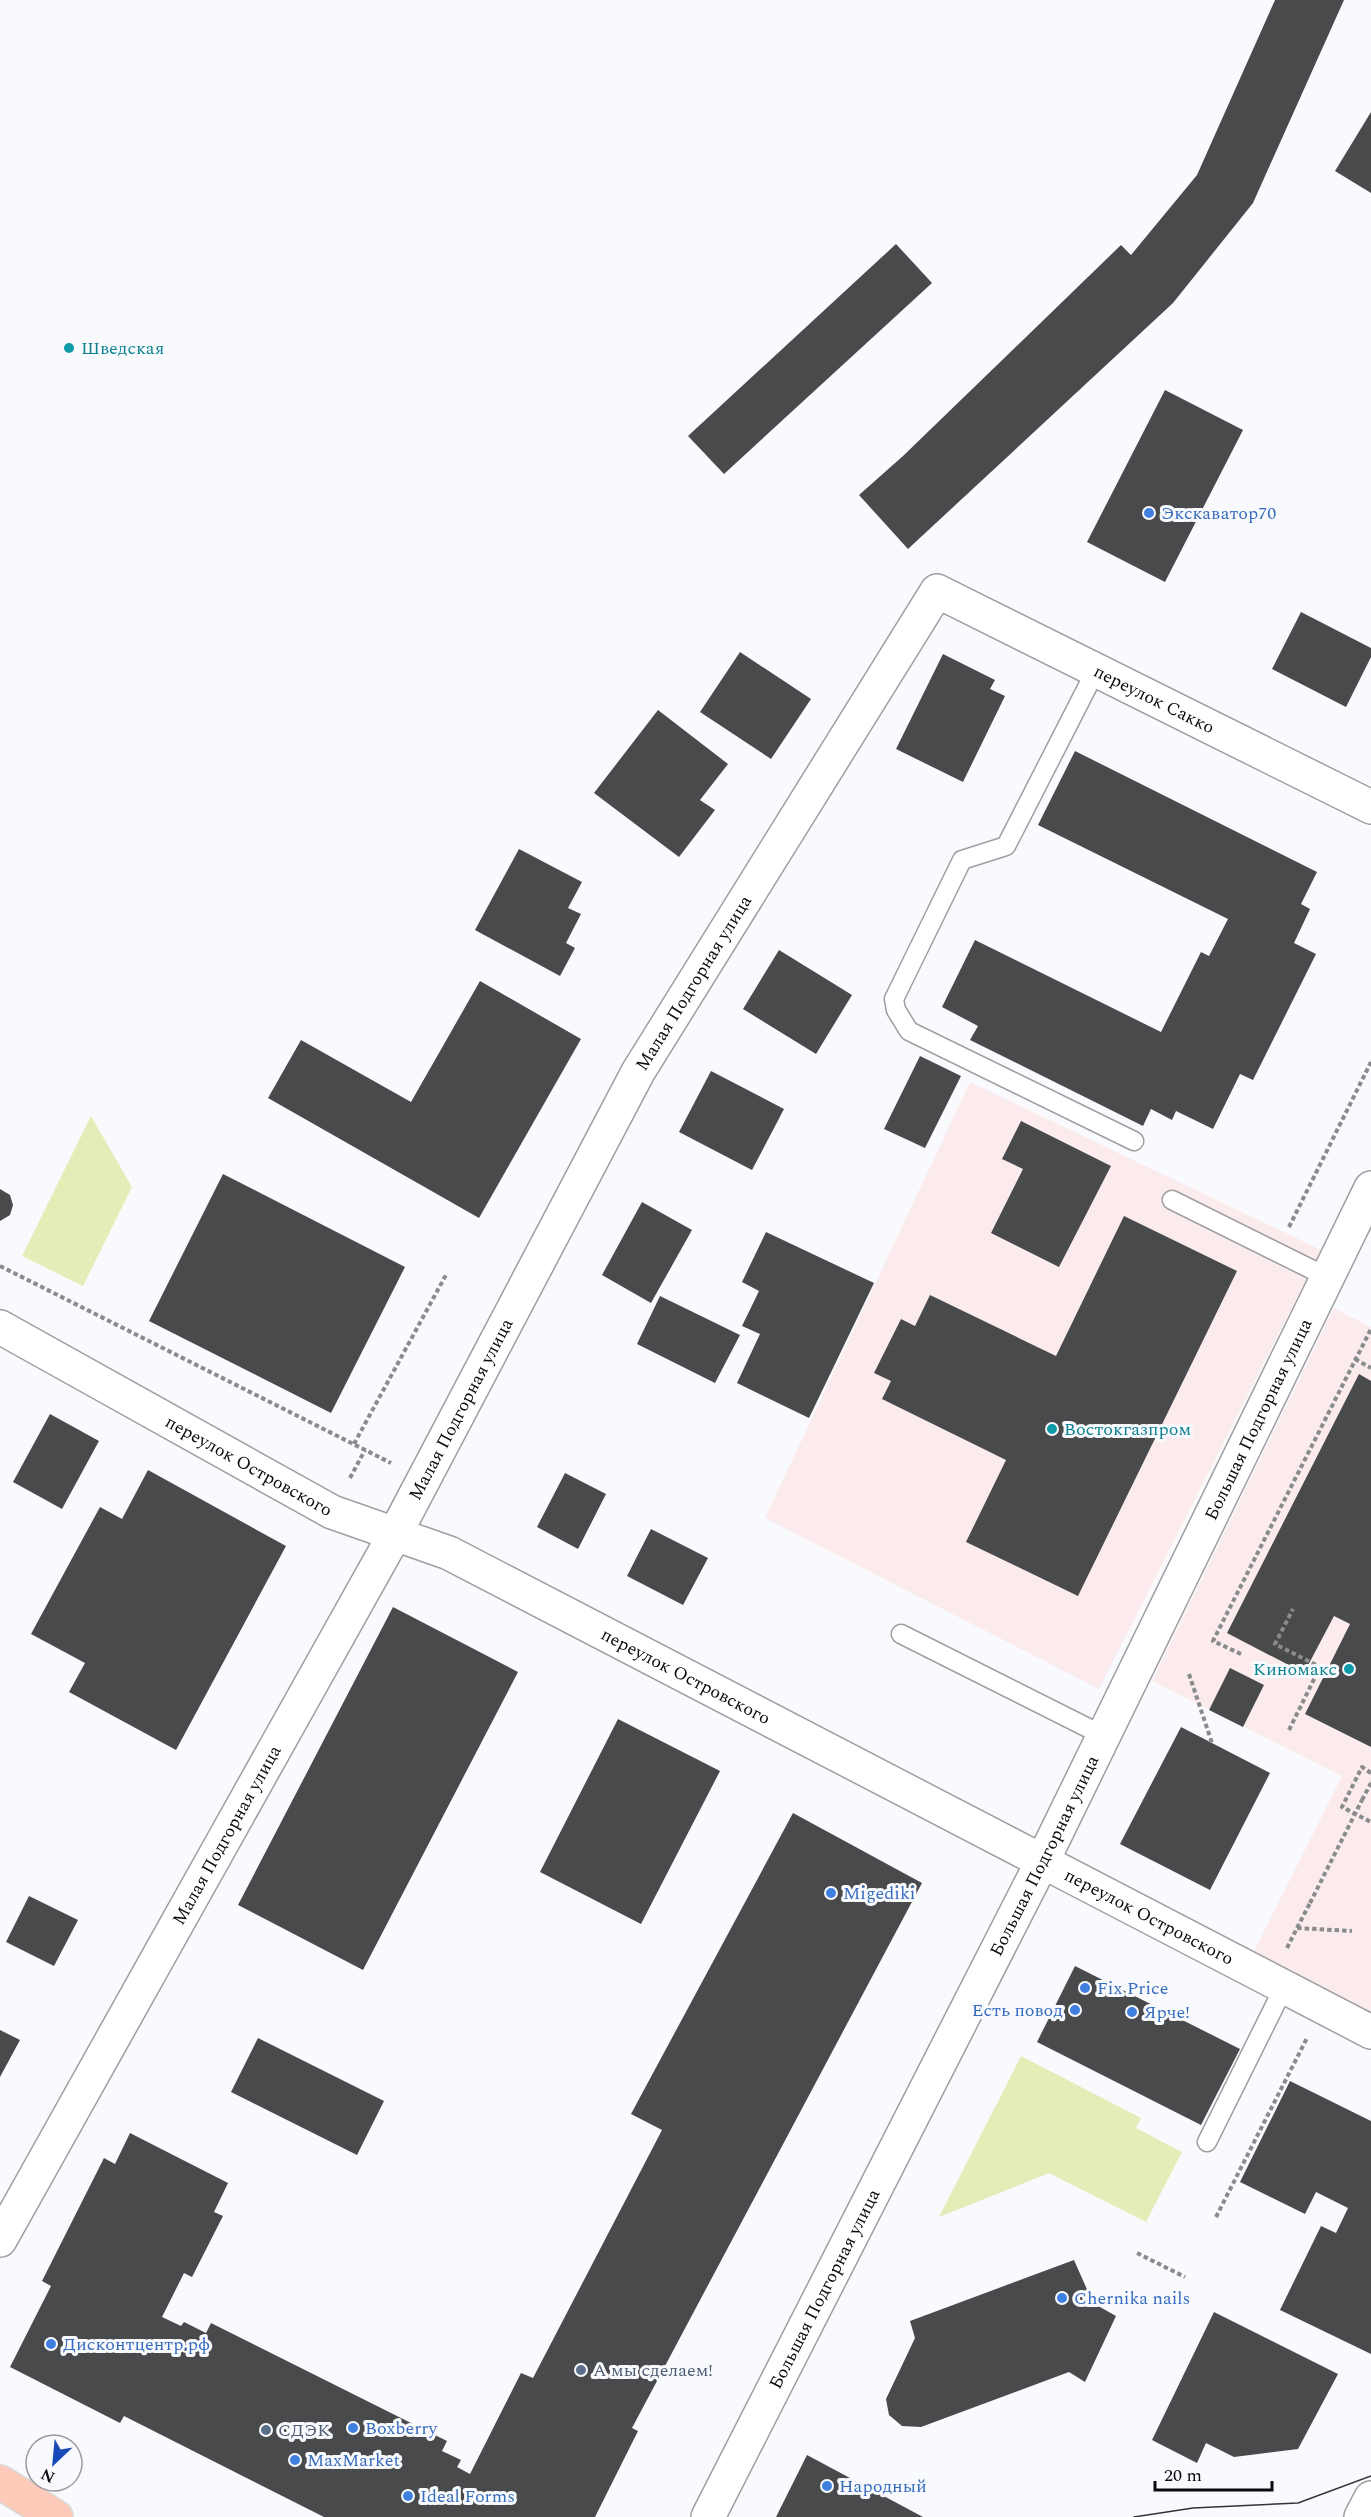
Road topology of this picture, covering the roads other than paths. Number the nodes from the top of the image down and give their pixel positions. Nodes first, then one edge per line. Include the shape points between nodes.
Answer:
1 (938, 591) joint
2 (1096, 670) junction
3 (1371, 807) edge
4 (1134, 1141) dead end
5 (1371, 1188) edge
6 (1172, 1200) dead end
7 (1327, 1277) junction
8 (0, 1327) edge
9 (395, 1534) junction
10 (902, 1634) dead end
11 (1104, 1736) junction
12 (1043, 1860) junction
13 (1278, 1983) junction
14 (1371, 2032) edge
15 (1207, 2142) dead end
16 (0, 2240) edge
17 (0, 2482) edge
18 (1371, 2498) edge
19 (56, 2517) edge
20 (708, 2517) edge
21 (1362, 2517) edge

1 - 2 street, переулок Сакко
1 - 9 street, Малая Подгорная улица via 638,1072
2 - 3 street, переулок Сакко
2 - 4 lane via 1006,846 962,860 894,999 909,1031
5 - 7 street, Большая Подгорная улица
6 - 7 lane
7 - 11 street, Большая Подгорная улица
8 - 9 street, переулок Островского via 332,1512
9 - 12 street, переулок Островского via 449,1552
9 - 16 street, Малая Подгорная улица
10 - 11 lane
11 - 12 street, Большая Подгорная улица
12 - 13 street, переулок Островского
12 - 20 street, Большая Подгорная улица
13 - 14 street, переулок Островского
13 - 15 lane
17 - 19 main road
18 - 21 street

